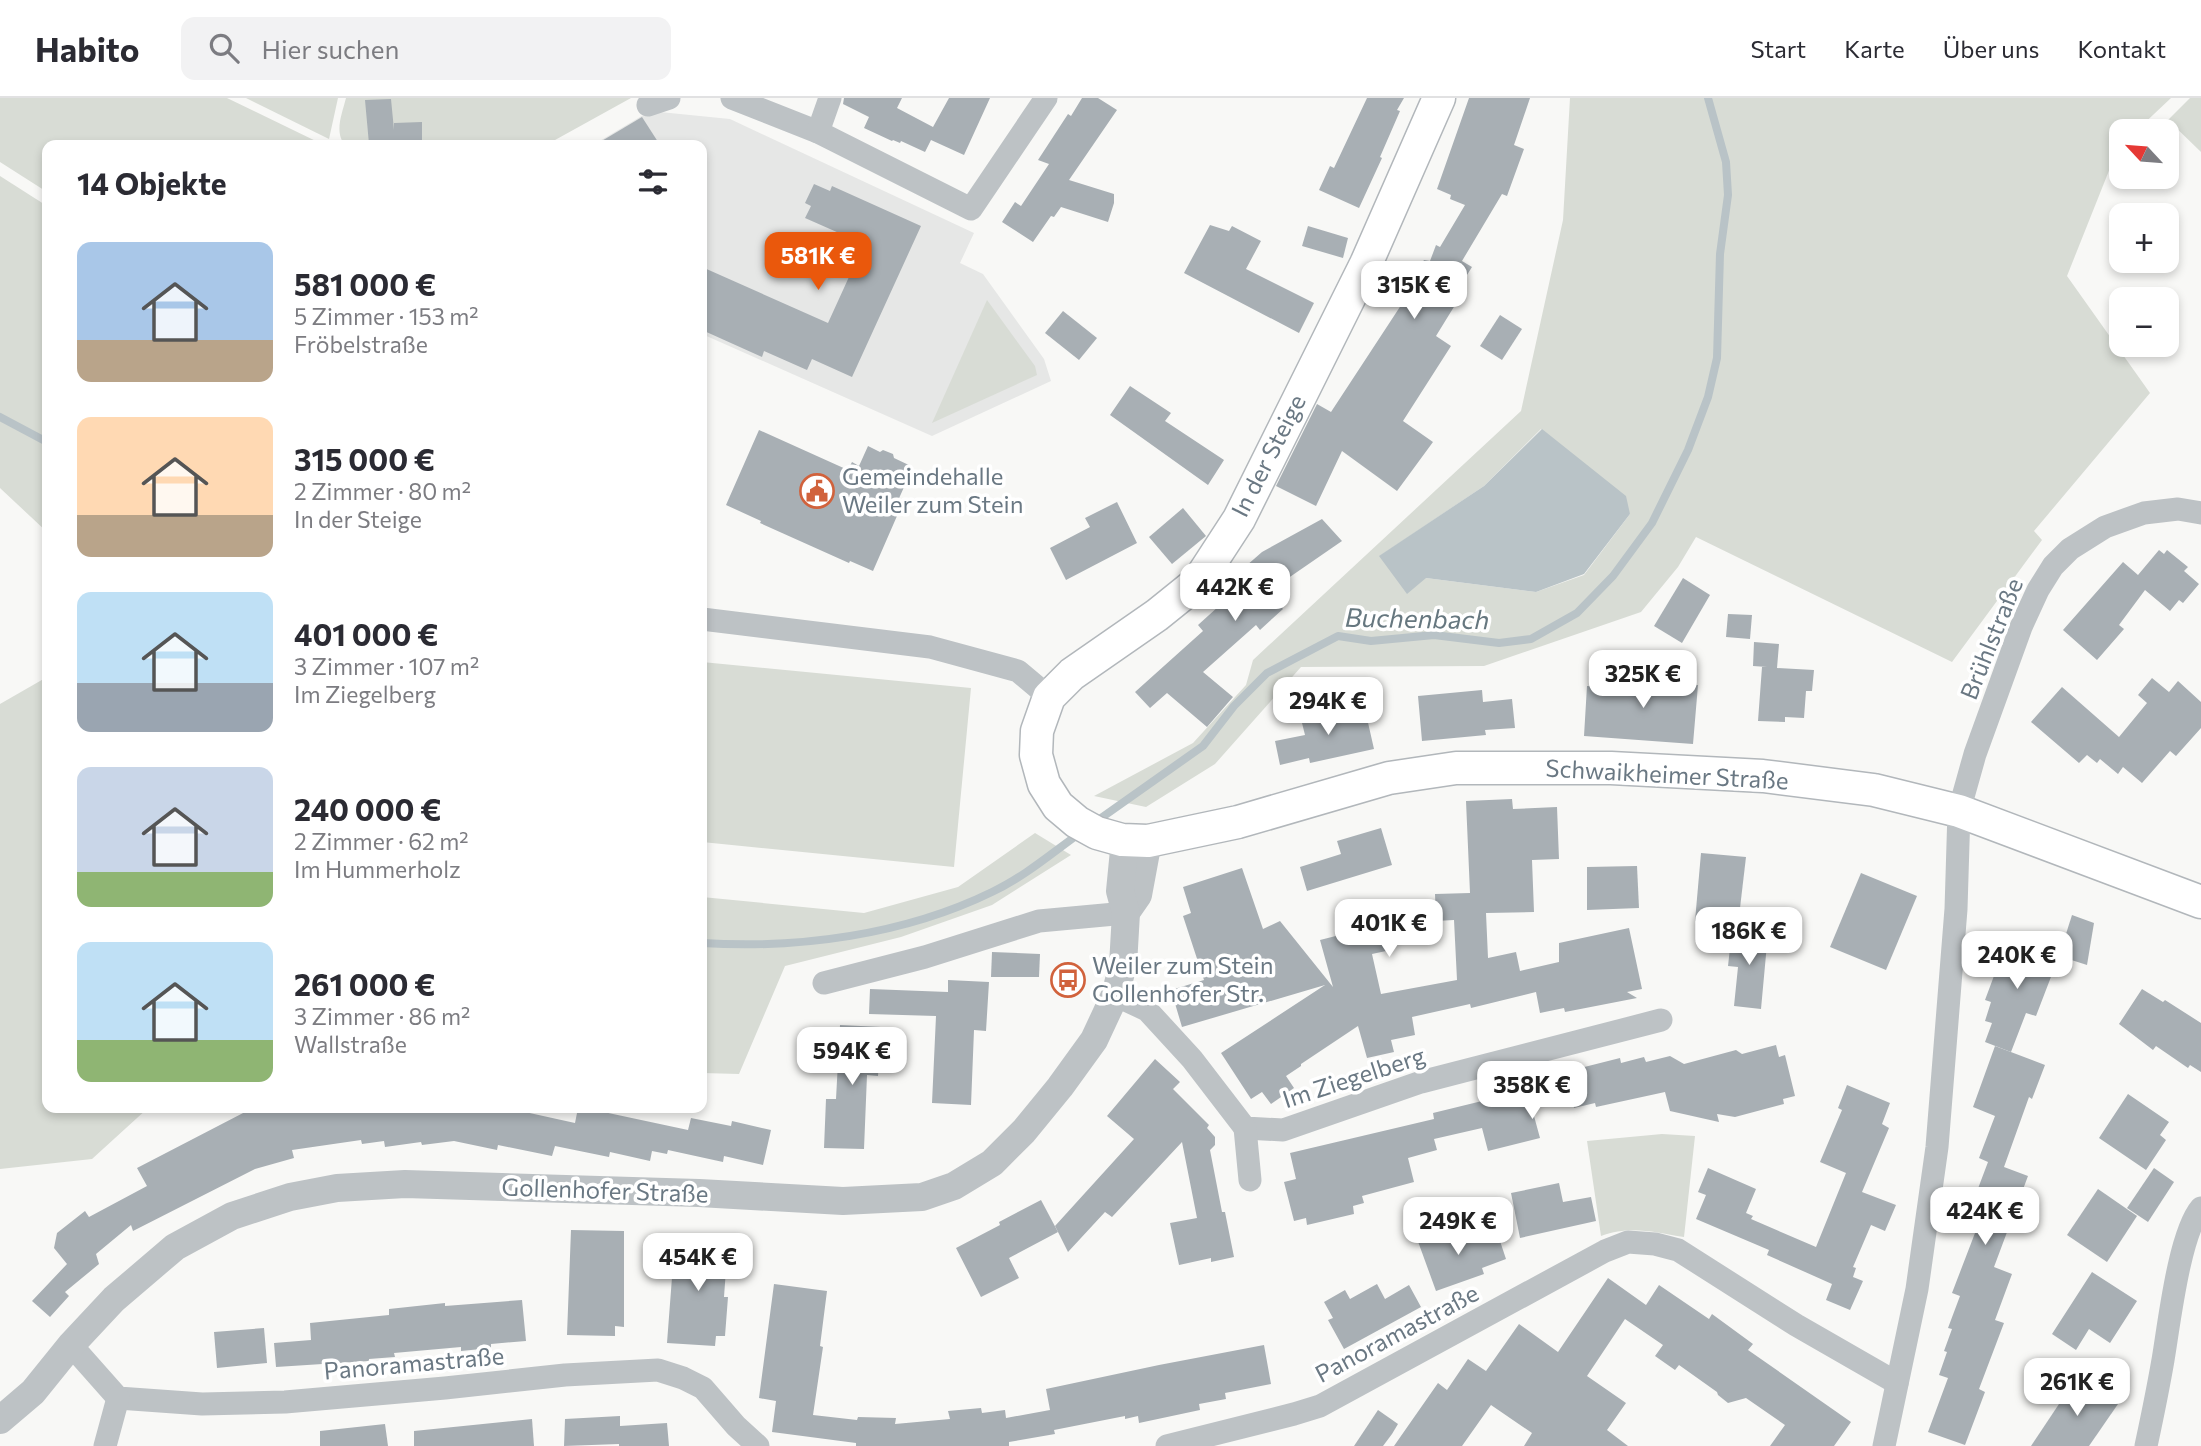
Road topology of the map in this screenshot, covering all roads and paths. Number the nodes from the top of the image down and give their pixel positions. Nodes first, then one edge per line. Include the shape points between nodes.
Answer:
1 (732, 98) edge
2 (830, 98) edge
3 (1046, 98) edge
4 (1439, 98) edge
5 (818, 132) junction
6 (2201, 513) edge
7 (707, 620) edge
8 (1049, 697) junction
9 (1959, 811) junction
10 (1132, 840) junction
11 (2201, 902) edge
12 (1126, 913) junction
13 (824, 983) dead end
14 (1115, 995) junction
15 (1661, 1020) dead end
16 (1245, 1128) junction
17 (1250, 1180) dead end
18 (2201, 1208) edge
19 (71, 1345) junction
20 (1897, 1383) junction
21 (118, 1398) junction
22 (0, 1420) edge
23 (105, 1446) edge
24 (758, 1446) edge
25 (1167, 1446) edge
26 (1884, 1446) edge
27 (2146, 1446) edge

1 - 5 street
2 - 5 street
3 - 5 street via 971,209
4 - 8 main road, In der Steige via 1366,264 1239,519 1198,582 1072,674
6 - 9 street, Brühlstraße via 2178,509 2144,513 2105,527 2053,566 2038,590 2001,680
7 - 8 street via 930,648 1018,671
8 - 10 main road, In der Steige via 1037,731 1035,755 1044,784 1058,806 1077,822 1097,833
9 - 10 main road, Schwaikheimer Straße via 1874,790 1763,776 1611,768 1456,768 1389,778 1238,822
9 - 11 main road, Schwaikheimer Straße
9 - 20 street, Brühlstraße via 1937,1147 1917,1289
10 - 12 street, Gollenhofer Straße via 1120,891
12 - 13 street via 1039,920
12 - 14 street, Gollenhofer Straße via 1123,965
14 - 16 street via 1147,1010
14 - 19 street, Gollenhofer Straße via 1094,1040 1024,1131 992,1163 954,1186 922,1197 844,1201 405,1184 337,1188 232,1216 175,1247 114,1299
15 - 16 street, Im Ziegelberg via 1421,1082 1283,1130
16 - 17 street
18 - 27 street via 2185,1245
19 - 21 street
19 - 22 street, Gollenhofer Straße via 33,1392
20 - 25 street, Panoramastraße via 1678,1250 1628,1242 1320,1406
20 - 26 street, Brühlstraße
21 - 23 street
21 - 24 street, Panoramastraße via 202,1404 285,1402 658,1370 703,1388

